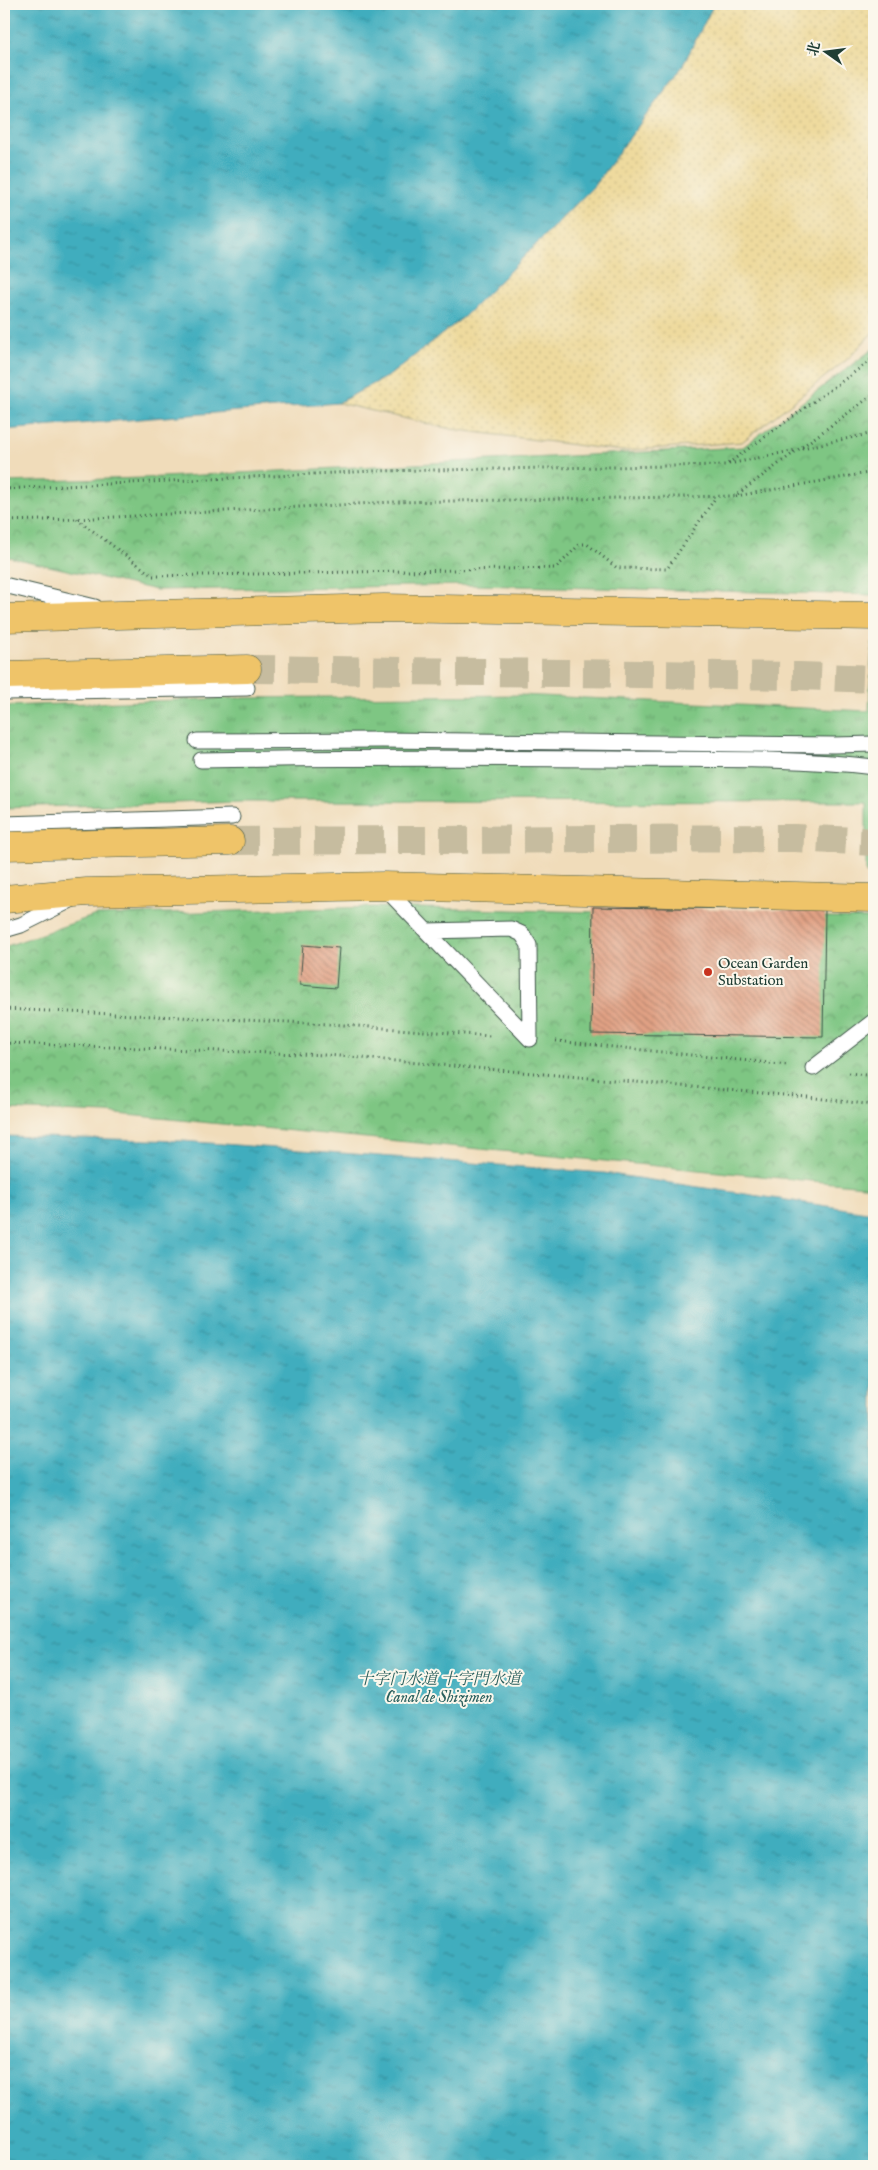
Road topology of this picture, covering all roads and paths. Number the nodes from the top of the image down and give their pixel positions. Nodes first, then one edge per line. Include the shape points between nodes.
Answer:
1 (874, 358) edge
2 (874, 394) edge
3 (874, 432) edge
4 (799, 449) junction
5 (726, 465) junction
6 (874, 472) edge
7 (4, 489) edge
8 (735, 496) junction
9 (716, 497) junction
10 (77, 519) junction
11 (4, 521) edge
12 (4, 585) edge
13 (123, 614) junction
14 (874, 616) edge
15 (4, 618) edge
16 (4, 675) edge
17 (247, 678) joint
18 (4, 692) edge
19 (197, 742) dead end
20 (874, 744) edge
21 (201, 760) dead end
22 (874, 767) edge
23 (4, 824) edge
24 (231, 829) joint
25 (4, 846) edge
26 (383, 886) junction
27 (87, 892) junction
28 (874, 898) edge
29 (4, 899) edge
30 (4, 930) edge
31 (427, 932) junction
32 (4, 1009) edge
33 (874, 1021) edge
34 (530, 1039) junction
35 (4, 1043) edge
36 (813, 1068) junction
37 (874, 1076) edge
38 (874, 1105) edge

1 - 5 path
2 - 4 path
3 - 4 path
4 - 5 path
4 - 8 path
5 - 7 path via 375,472
6 - 8 path
8 - 9 path
9 - 10 path via 394,502
9 - 10 path via 667,569 617,568 587,544 580,544 556,568 152,576
10 - 11 path
12 - 13 lane
13 - 14 main road via 384,608
13 - 15 main road
16 - 17 main road
17 - 18 lane
19 - 20 lane via 392,740
21 - 22 lane via 715,760
23 - 24 lane
24 - 25 main road
26 - 27 main road
26 - 28 main road
26 - 31 lane
27 - 29 main road
27 - 30 lane via 21,925
31 - 34 lane
31 - 34 lane via 511,929 522,934 529,945
32 - 34 path via 331,1024
33 - 36 lane
34 - 36 path
35 - 38 path via 327,1055
36 - 37 path

